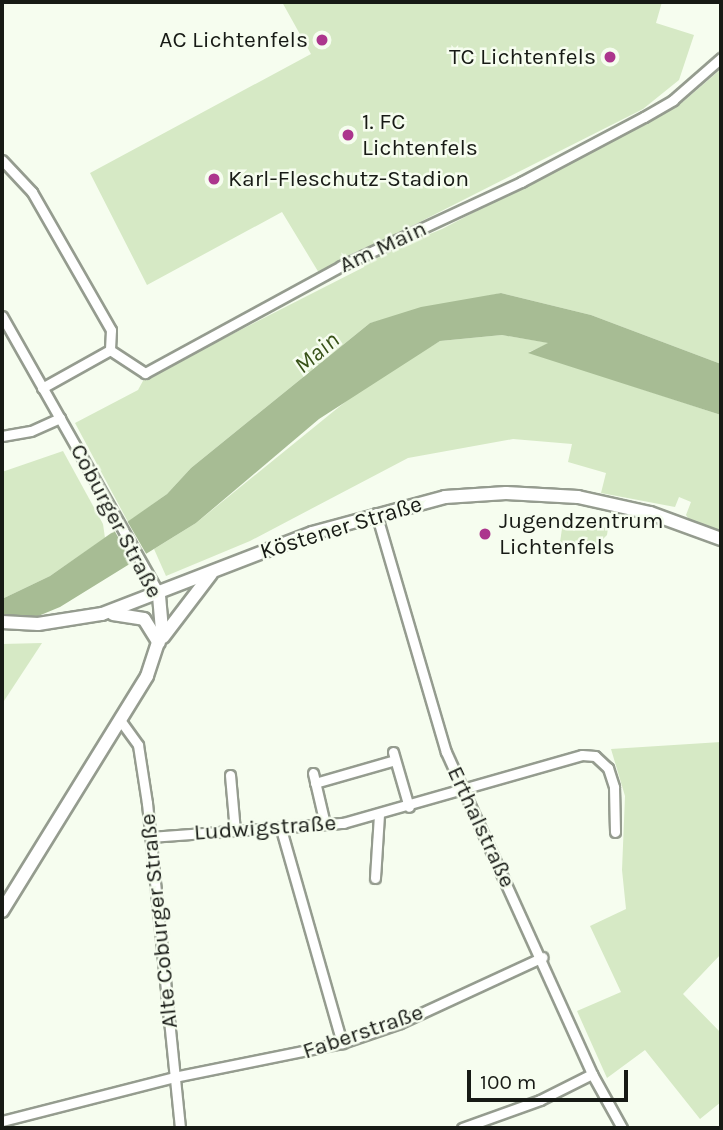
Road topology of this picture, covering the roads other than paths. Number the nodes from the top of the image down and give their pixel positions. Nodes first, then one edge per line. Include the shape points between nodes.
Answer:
1 (721, 58) edge
2 (2, 160) edge
3 (2, 316) edge
4 (110, 350) junction
5 (42, 388) junction
6 (60, 418) junction
7 (2, 436) edge
8 (376, 513) junction
9 (721, 539) edge
10 (213, 572) junction
11 (159, 593) junction
12 (102, 614) junction
13 (2, 622) edge
14 (159, 643) junction
15 (120, 720) junction
16 (313, 773) dead end
17 (230, 775) dead end
18 (315, 783) junction
19 (464, 791) junction
20 (409, 807) junction
21 (379, 816) junction
22 (326, 824) junction
23 (281, 828) junction
24 (234, 831) junction
25 (615, 832) dead end
26 (151, 837) junction
27 (375, 878) dead end
28 (2, 911) edge
29 (543, 957) junction
30 (342, 1043) junction
31 (592, 1074) junction
32 (174, 1077) junction
33 (2, 1121) edge
34 (180, 1128) edge
35 (462, 1128) edge
36 (622, 1128) edge

1 - 4 street, Am Main via 673,100 624,128 341,266 145,373
2 - 4 street via 32,192 111,330
3 - 5 street, Coburger Straße
4 - 5 street
5 - 6 street, Coburger Straße
6 - 7 street via 31,431
6 - 11 street, Coburger Straße
8 - 9 street, Köstener Straße via 472,494 549,495 614,503
8 - 10 street, Köstener Straße
8 - 19 street, Erthalstraße via 416,660
10 - 11 street, Köstener Straße
10 - 14 street
11 - 12 street, Köstener Straße
11 - 14 street, Coburger Straße via 163,619
12 - 13 street via 38,624
12 - 14 street via 144,619
14 - 15 street, Coburger Straße
15 - 26 street, Alte Coburger Straße via 138,745
15 - 28 street, Coburger Straße
16 - 18 street
17 - 24 street
18 - 20 street via 394,756
18 - 22 street
19 - 20 street, Ludwigstraße
19 - 25 street, Ludwigstraße via 582,755 595,756 608,768 614,787
19 - 29 street, Erthalstraße
20 - 21 street, Ludwigstraße
21 - 22 street, Ludwigstraße
21 - 27 street
22 - 23 street, Ludwigstraße
23 - 24 street, Ludwigstraße
23 - 30 street
24 - 26 street, Ludwigstraße
26 - 32 street, Alte Coburger Straße
29 - 30 street, Faberstraße via 400,1023
29 - 31 street, Erthalstraße
30 - 32 street, Faberstraße
31 - 35 street via 540,1100
31 - 36 street, Erthalstraße
32 - 33 street, Faberstraße
32 - 34 street, Alte Coburger Straße

